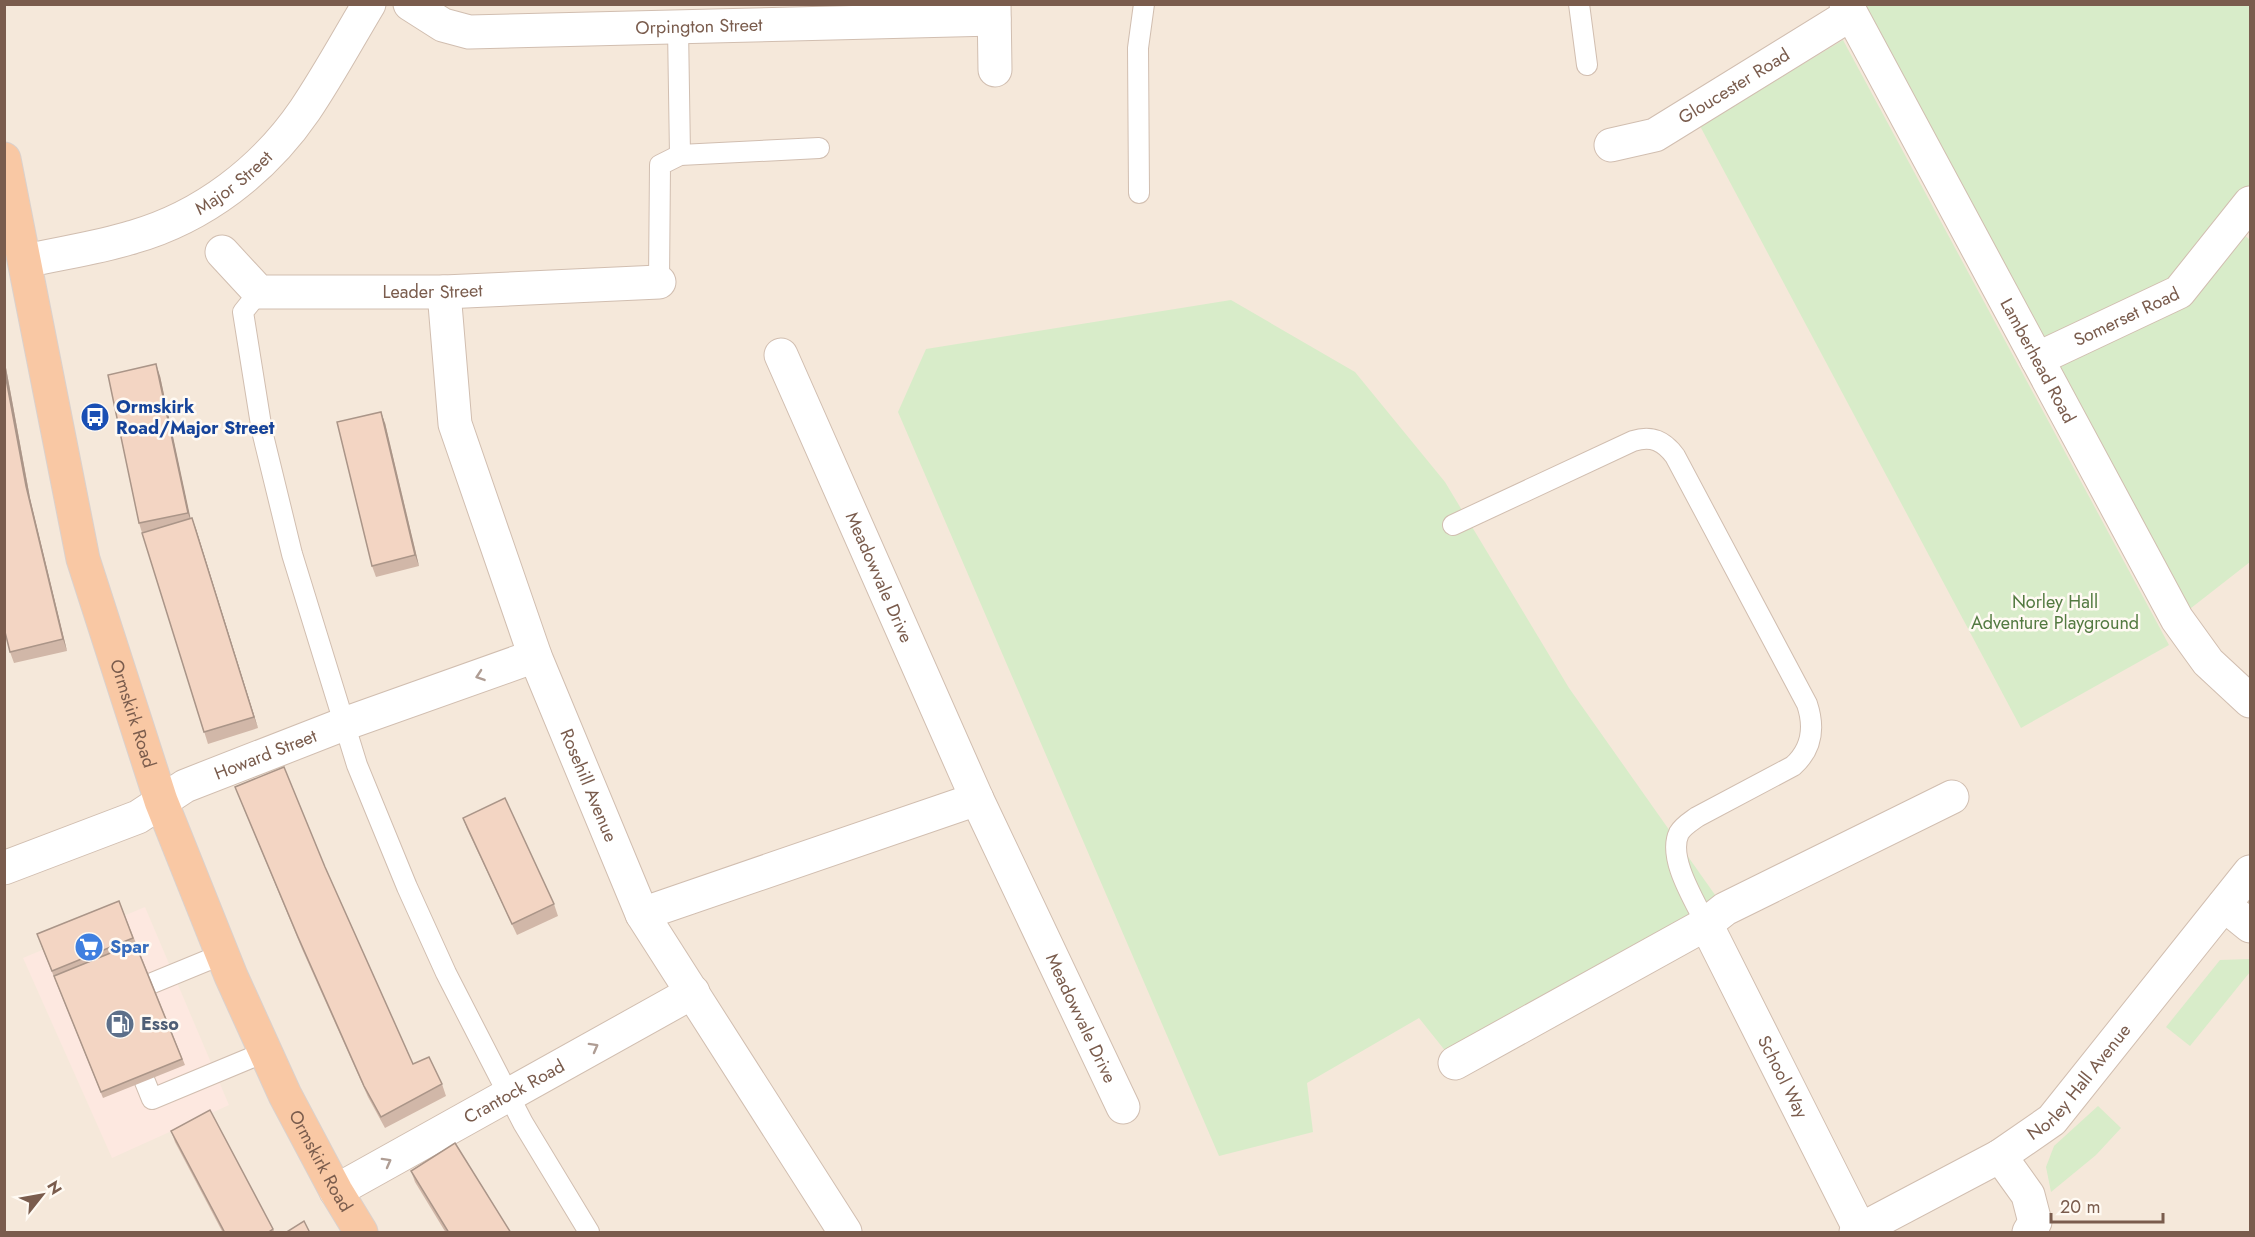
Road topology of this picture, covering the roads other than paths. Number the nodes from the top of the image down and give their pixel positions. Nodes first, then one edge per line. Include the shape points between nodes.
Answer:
1 (369, 4) edge
2 (410, 4) edge
3 (1144, 4) edge
4 (1579, 4) edge
5 (1849, 9) edge
6 (994, 12) edge
7 (678, 28) junction
8 (1587, 64) dead end
9 (995, 70) dead end
10 (1611, 145) dead end
11 (819, 148) dead end
12 (680, 155) junction
13 (4, 159) edge
14 (1139, 193) dead end
15 (2250, 203) edge
16 (222, 252) dead end
17 (26, 261) junction
18 (659, 282) joint
19 (259, 292) junction
20 (444, 292) junction
21 (781, 355) dead end
22 (2037, 359) junction
23 (1453, 525) dead end
24 (535, 656) junction
25 (2250, 701) edge
26 (344, 724) junction
27 (1952, 797) dead end
28 (977, 799) junction
29 (161, 801) junction
30 (4, 868) edge
31 (2250, 872) edge
32 (2224, 905) junction
33 (642, 914) junction
34 (1706, 924) junction
35 (2250, 926) edge
36 (223, 954) junction
37 (693, 992) junction
38 (111, 1000) edge
39 (129, 1044) edge
40 (266, 1052) junction
41 (1455, 1062) dead end
42 (509, 1094) junction
43 (1123, 1107) dead end
44 (2000, 1156) junction
45 (336, 1191) junction
46 (1858, 1231) edge
47 (361, 1233) edge
48 (589, 1233) edge
49 (844, 1233) edge
50 (2029, 1233) edge

1 - 17 street, Major Street via 306,110 255,168 223,194 190,214 133,237
2 - 7 street, Orpington Street via 444,25 469,32
3 - 14 lane via 1138,48
4 - 8 lane
5 - 10 street, Gloucester Road via 1655,135
5 - 22 street, Lamberhead Road
6 - 7 street, Orpington Street
6 - 9 street, Orpington Street
7 - 12 lane
11 - 12 lane
12 - 18 lane via 660,165
13 - 17 highway, Ormskirk Road
15 - 22 street, Somerset Road via 2179,292
16 - 19 street
17 - 29 highway, Ormskirk Road via 83,559
18 - 20 street, Leader Street
19 - 20 street, Leader Street
19 - 26 lane via 243,312 262,431 292,554
20 - 24 street, Rosehill Avenue via 455,424
21 - 28 street, Meadowvale Drive
22 - 25 street, Lamberhead Road via 2177,619 2208,662
23 - 34 lane via 1633,441 1646,437 1658,440 1676,456 1812,718 1809,746 1793,766 1697,817 1679,834 1678,864
24 -> 26 street, Howard Street
24 - 33 street, Rosehill Avenue
26 - 29 street, Howard Street via 185,786
26 - 42 lane via 406,887
27 - 34 street via 1725,909
28 - 33 street
28 - 43 street, Meadowvale Drive
29 - 30 street, Howard Street via 138,818
29 - 36 highway, Ormskirk Road
31 - 32 street, Norley Hall Avenue
32 - 35 street
32 - 44 street, Norley Hall Avenue via 2052,1120
33 - 37 street, Rosehill Avenue
34 - 41 street
34 - 46 street, School Way
36 - 38 lane
36 - 40 highway, Ormskirk Road
42 -> 37 street, Crantock Road
37 - 49 street, Rosehill Avenue
39 - 40 lane via 152,1099
40 - 45 highway, Ormskirk Road
45 -> 42 street, Crantock Road
42 - 48 lane
44 - 46 street, Norley Hall Avenue
44 - 50 street via 2028,1195 2035,1222
45 - 47 highway, Ormskirk Road

